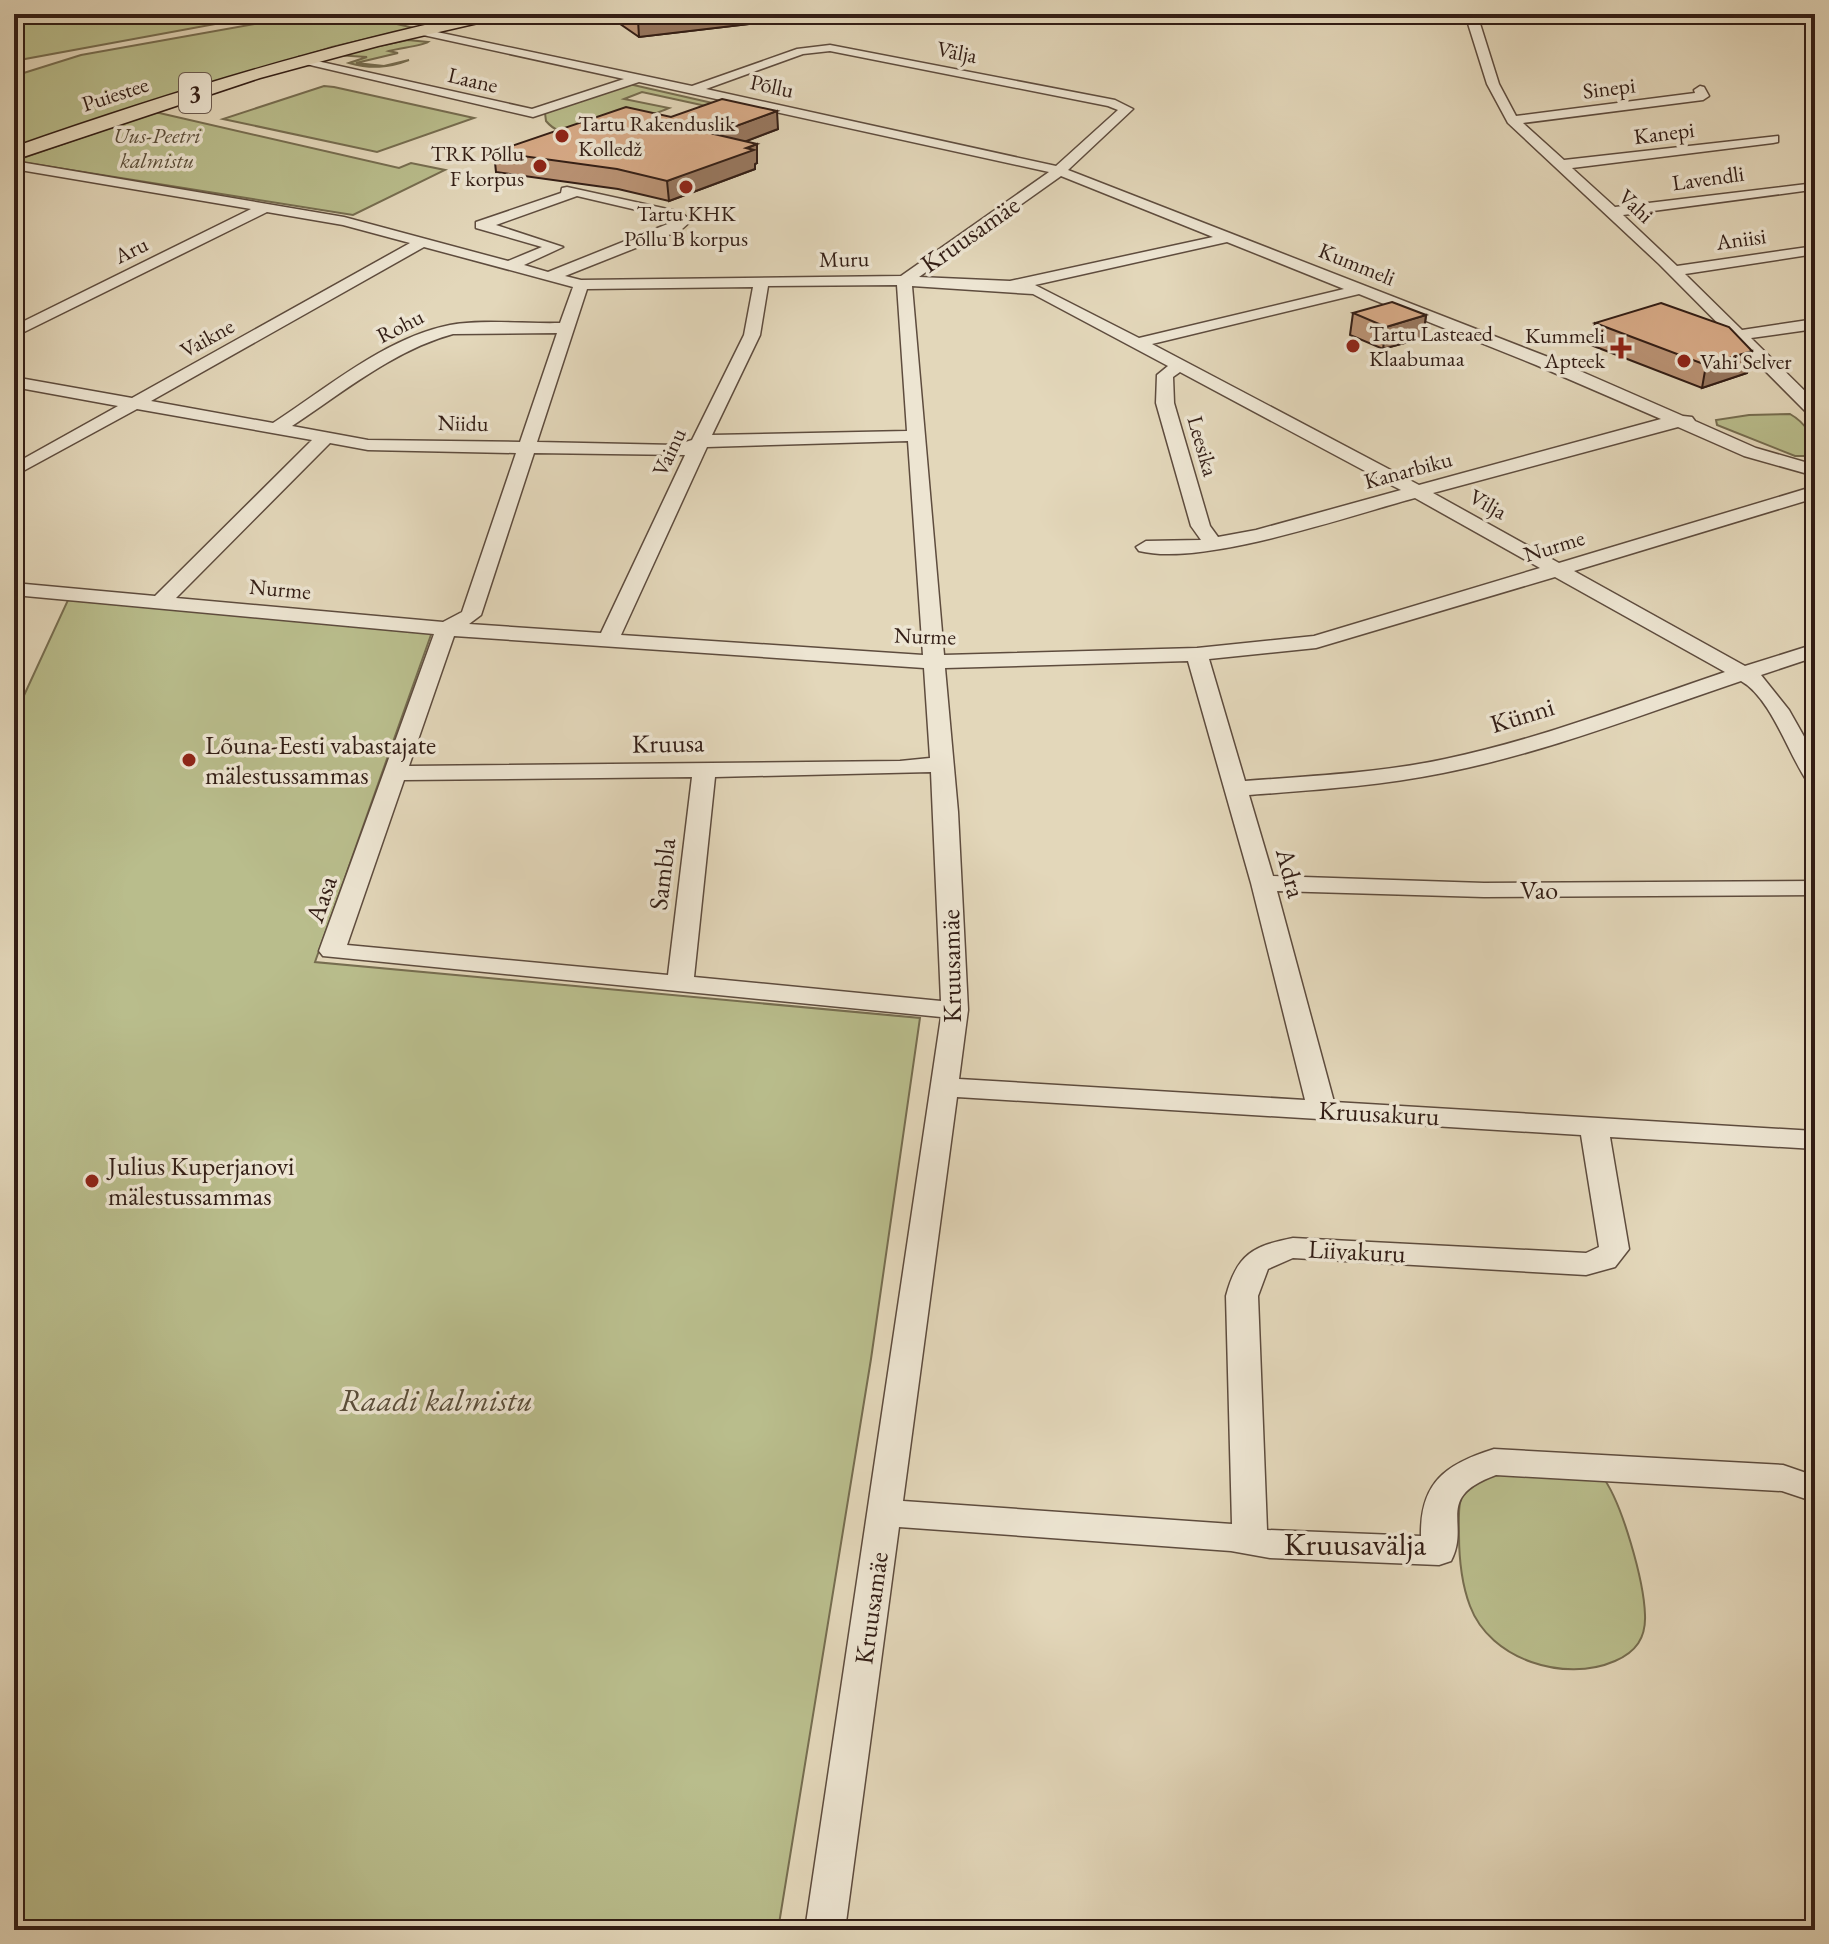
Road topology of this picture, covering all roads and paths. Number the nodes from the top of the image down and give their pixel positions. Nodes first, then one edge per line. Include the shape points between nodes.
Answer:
1 (498, 14) edge
2 (1471, 14) edge
3 (418, 31) junction
4 (379, 40) junction
5 (475, 44) junction
6 (299, 61) junction
7 (636, 79) junction
8 (692, 90) junction
9 (1700, 90) dead end
10 (1513, 120) junction
11 (1773, 139) dead end
12 (14, 154) edge
13 (14, 165) edge
14 (1560, 165) junction
15 (1059, 171) junction
16 (1811, 186) dead end
17 (267, 207) junction
18 (1611, 212) junction
19 (1232, 237) junction
20 (421, 243) junction
21 (550, 250) junction
22 (1815, 250) edge
23 (589, 261) junction
24 (508, 266) junction
25 (1673, 271) junction
26 (548, 277) junction
27 (761, 282) junction
28 (904, 282) junction
29 (581, 285) junction
30 (1010, 286) junction
31 (1358, 290) junction
32 (1815, 324) edge
33 (567, 328) junction
34 (14, 332) edge
35 (1739, 335) junction
36 (1137, 343) junction
37 (1178, 366) junction
38 (14, 382) edge
39 (134, 403) junction
40 (1813, 408) edge
41 (1680, 419) junction
42 (1815, 427) edge
43 (274, 430) junction
44 (915, 436) junction
45 (324, 439) junction
46 (699, 444) junction
47 (527, 448) junction
48 (1815, 462) edge
49 (14, 471) edge
50 (1815, 471) edge
51 (1418, 492) junction
52 (1815, 492) edge
53 (1213, 543) junction
54 (1146, 547) dead end
55 (1557, 570) junction
56 (14, 589) edge
57 (160, 602) junction
58 (446, 629) junction
59 (608, 640) junction
60 (1815, 650) edge
61 (1197, 654) junction
62 (932, 662) junction
63 (1743, 673) junction
64 (941, 764) junction
65 (704, 770) junction
66 (394, 773) junction
67 (1815, 776) edge
68 (1236, 789) junction
69 (1263, 883) junction
70 (1815, 888) edge
71 (680, 984) junction
72 (955, 1010) junction
73 (943, 1087) junction
74 (1322, 1110) junction
75 (1594, 1126) junction
76 (1815, 1140) edge
77 (1815, 1489) edge
78 (885, 1513) junction
79 (1250, 1540) junction
80 (825, 1930) edge

1 - 3 highway, 3
2 - 10 street, Vahi
3 - 4 highway, Puiestee / 3
3 - 5 street, Põllu
4 - 5 street, Põllu
4 - 6 highway, Puiestee / 3
5 - 7 street, Põllu
6 - 7 street, Laane via 533,113
6 - 12 highway, Puiestee / 3
7 - 8 street, Põllu
8 - 15 street, Põllu
8 - 15 street, Välja via 801,51 830,48 1127,109
9 - 10 street, Sinepi via 1703,96
10 - 14 street, Vahi
11 - 14 street, Kanepi
13 - 17 street, Muru
14 - 18 street, Vahi
15 - 19 street, Kummeli
15 - 28 street, Kruusamäe
16 - 18 street, Lavendli
17 - 20 street, Muru
17 - 34 street, Aru
18 - 25 street, Vahi
19 - 30 street, Muru
19 - 31 street, Kummeli
20 - 24 street, Muru
20 - 39 street, Vaikne
21 - 23 street
21 - 23 street via 556,247 481,225 572,191 684,219 683,224
21 - 24 street
22 - 25 street, Aniisi
23 - 26 street
24 - 26 street, Muru
25 - 35 street, Vahi
26 - 29 street, Muru
27 - 28 street, Muru
27 - 29 street, Muru
27 - 46 street, Vainu via 757,324 748,348
28 - 30 street, Muru
28 - 44 street, Kruusamäe
29 - 33 street, Aasa
30 - 36 street, Vilja via 1037,290
31 - 36 street
31 - 41 street, Kummeli
32 - 35 street
33 - 43 street, Rohu via 437,332
33 - 47 street, Aasa
35 - 40 street, Vahi
36 - 37 street, Vilja
37 - 51 street, Vilja
37 - 53 street, Leesika via 1165,375 1165,403 1201,526
38 - 39 street, Niidu
39 - 43 street, Niidu
39 - 49 street, Vaikne
40 - 42 street, Vahi via 1808,416
41 - 48 street, Kummeli
41 - 50 street, Kummeli via 1750,452
41 - 51 street, Kanarbiku
43 - 45 street, Niidu
44 - 46 street, Niidu via 720,439
44 - 62 street, Kruusamäe
45 - 47 street, Niidu via 368,445
45 - 57 street
46 - 47 street, Niidu via 676,450
46 - 59 street, Vainu
47 - 58 street, Aasa via 471,615
51 - 53 street, Kanarbiku
51 - 55 street, Vilja
52 - 55 street, Nurme
53 - 54 street, Kanarbiku
55 - 61 street, Nurme via 1316,642
55 - 63 street, Vilja
56 - 57 street, Nurme
57 - 58 street, Nurme
58 - 59 street, Nurme
58 - 66 street, Aasa
59 - 62 street, Nurme
60 - 63 street, Künni
61 - 62 street, Nurme
61 - 68 street, Adra
62 - 64 street, Kruusamäe
63 - 67 street, Vilja via 1778,710
63 - 68 street, Künni via 1516,748 1444,766 1357,780
64 - 65 street, Kruusa
64 - 72 street, Kruusamäe
65 - 66 street, Kruusa
65 - 71 street, Sambla
66 - 71 street, Aasa via 332,951
68 - 69 street, Adra
69 - 70 street, Vao via 1484,890
69 - 74 street, Adra
71 - 72 street, Aasa
72 - 73 street, Kruusamäe
73 - 74 street, Kruusakuru
73 - 78 street, Kruusamäe
74 - 75 street, Kruusakuru
75 - 76 street, Kruusakuru
75 - 79 street, Liivakuru via 1614,1249 1604,1260 1586,1264 1293,1248 1263,1254 1246,1273 1242,1296
77 - 79 street, Kruusavälja via 1783,1478 1494,1462 1466,1471 1447,1487 1437,1521 1439,1551
78 - 79 street, Kruusavälja
78 - 80 street, Kruusamäe

